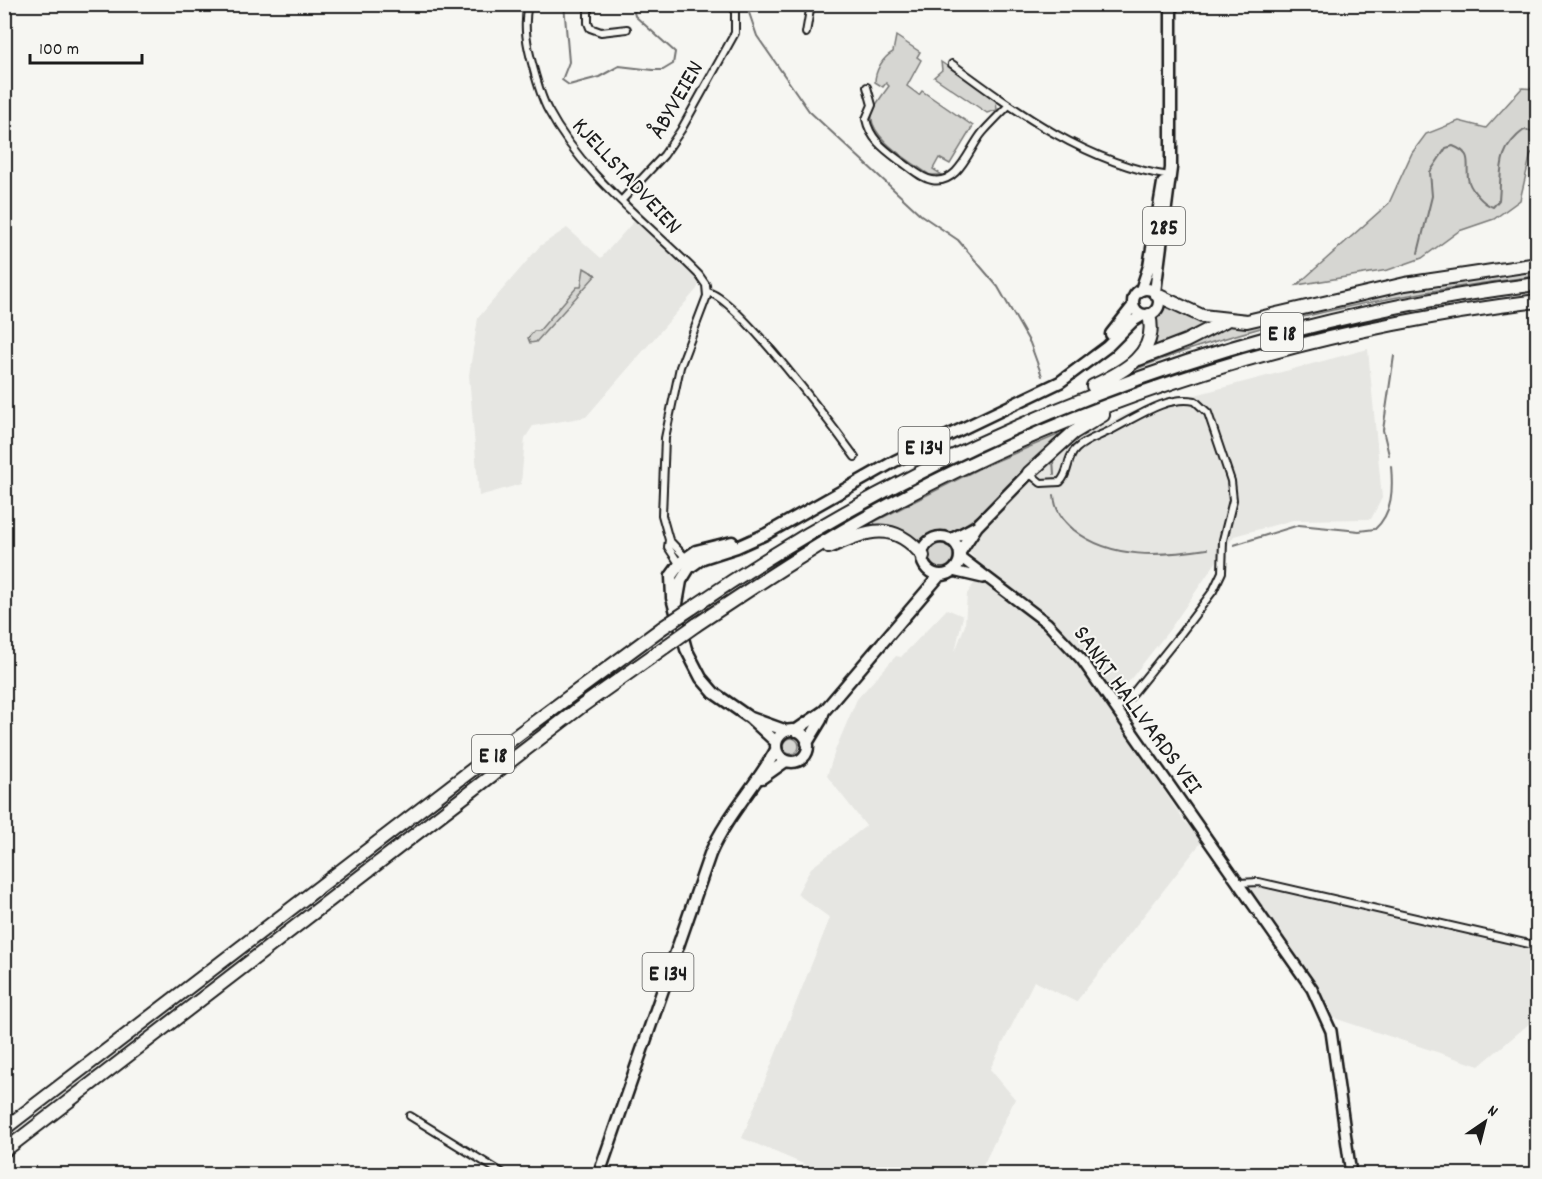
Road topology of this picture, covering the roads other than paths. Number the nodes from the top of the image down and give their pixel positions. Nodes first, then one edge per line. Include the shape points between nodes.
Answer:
1 (528, 4) edge
2 (588, 4) edge
3 (735, 4) edge
4 (811, 4) edge
5 (1171, 4) edge
6 (627, 29) dead end
7 (806, 33) dead end
8 (952, 64) dead end
9 (867, 87) dead end
10 (1009, 105) junction
11 (1167, 176) junction
12 (622, 200) junction
13 (1538, 264) edge
14 (1538, 284) edge
15 (1141, 290) junction
16 (707, 292) junction
17 (1156, 294) junction
18 (1538, 301) edge
19 (1133, 306) junction
20 (1146, 315) junction
21 (1226, 320) junction
22 (1099, 352) junction
23 (1137, 360) junction
24 (1154, 388) junction
25 (1036, 416) junction
26 (855, 457) dead end
27 (1029, 473) junction
28 (977, 526) junction
29 (669, 540) junction
30 (950, 540) junction
31 (960, 555) junction
32 (925, 561) junction
33 (685, 563) junction
34 (781, 568) junction
35 (953, 571) junction
36 (940, 575) junction
37 (986, 579) junction
38 (917, 598) junction
39 (1117, 708) junction
40 (824, 711) junction
41 (750, 718) junction
42 (791, 731) junction
43 (807, 743) junction
44 (776, 746) junction
45 (786, 761) junction
46 (758, 780) junction
47 (1238, 883) junction
48 (1538, 946) edge
49 (410, 1116) dead end
50 (4, 1129) edge
51 (4, 1151) edge
52 (504, 1174) edge
53 (599, 1174) edge
54 (1351, 1174) edge

1 - 12 street, KJELLSTADVEIEN via 526,37 547,108 566,138
2 - 6 street via 590,28 601,32
3 - 12 street, ÅBYVEIEN via 735,33 681,130 664,155
4 - 7 street
5 - 11 main road, 285
8 - 10 street
9 - 10 street via 872,105 866,118 872,136 923,177 933,180 942,180 956,171 981,133
10 - 11 street via 1079,146
11 - 15 main road, 285
11 - 17 main road, 285
12 - 16 street, KJELLSTADVEIEN via 699,275
13 - 21 highway, E 18 via 1405,284 1262,318
14 - 25 highway, E 18 via 1407,304 1282,333 1166,367
15 - 17 main road
15 - 19 main road, E 134 via 1133,298
16 - 26 street, KJELLSTADVEIEN via 726,303 778,360
16 - 29 street via 680,367 668,421 662,507
17 - 20 main road via 1158,309
17 - 21 highway, E 18 via 1196,314
18 - 24 highway, E 18 via 1361,330 1281,349
19 - 20 main road
19 - 22 main road, E 134
20 - 22 main road, E 134 via 1133,321
20 - 23 highway via 1151,339
21 - 23 highway, E 18
22 - 33 main road, E 134 via 1050,388 921,447 772,531
23 - 25 highway, E 18 via 1105,380 1057,400
24 - 27 highway, E 18 via 1139,401 1081,427
24 - 34 highway, E 18 via 1028,438 939,479
25 - 50 highway, E 18, bridge via 882,490 769,556 662,628
27 - 28 main road, E 18
27 - 39 street via 1041,483 1053,484 1065,476 1073,452 1089,440 1161,406 1195,401 1208,413 1233,492 1223,540 1222,572 1145,679
28 - 30 main road, E 18
28 - 31 main road, E 18
29 - 33 street
29 - 33 street via 668,547
30 - 31 main road
30 - 32 main road, E 18 via 938,538 930,542
31 - 35 main road, E 18
31 - 37 main road, SANKT HALLVARDS VEI
32 - 34 highway, E 18 via 902,535 882,531 845,541 798,565
32 - 36 main road, E 18
32 - 38 main road
33 - 41 main road via 676,609 686,650 701,678
34 - 51 highway, E 18, bridge via 582,706
35 - 36 main road
35 - 37 main road, SANKT HALLVARDS VEI
36 - 38 main road
37 - 39 main road, SANKT HALLVARDS VEI via 1054,630
38 - 40 main road
39 - 47 main road, SANKT HALLVARDS VEI
40 - 42 main road
40 - 43 main road
41 - 42 main road
41 - 44 main road
42 - 43 main road via 803,735
42 - 44 main road, E 134
43 - 45 main road, E 134 via 802,758
44 - 45 main road
44 - 46 main road, E 134
45 - 46 main road, E 134
46 - 53 main road, E 134 via 730,816 710,854
47 - 48 street via 1259,882
47 - 54 main road, SANKT HALLVARDS VEI via 1325,1013 1333,1043
49 - 52 street

